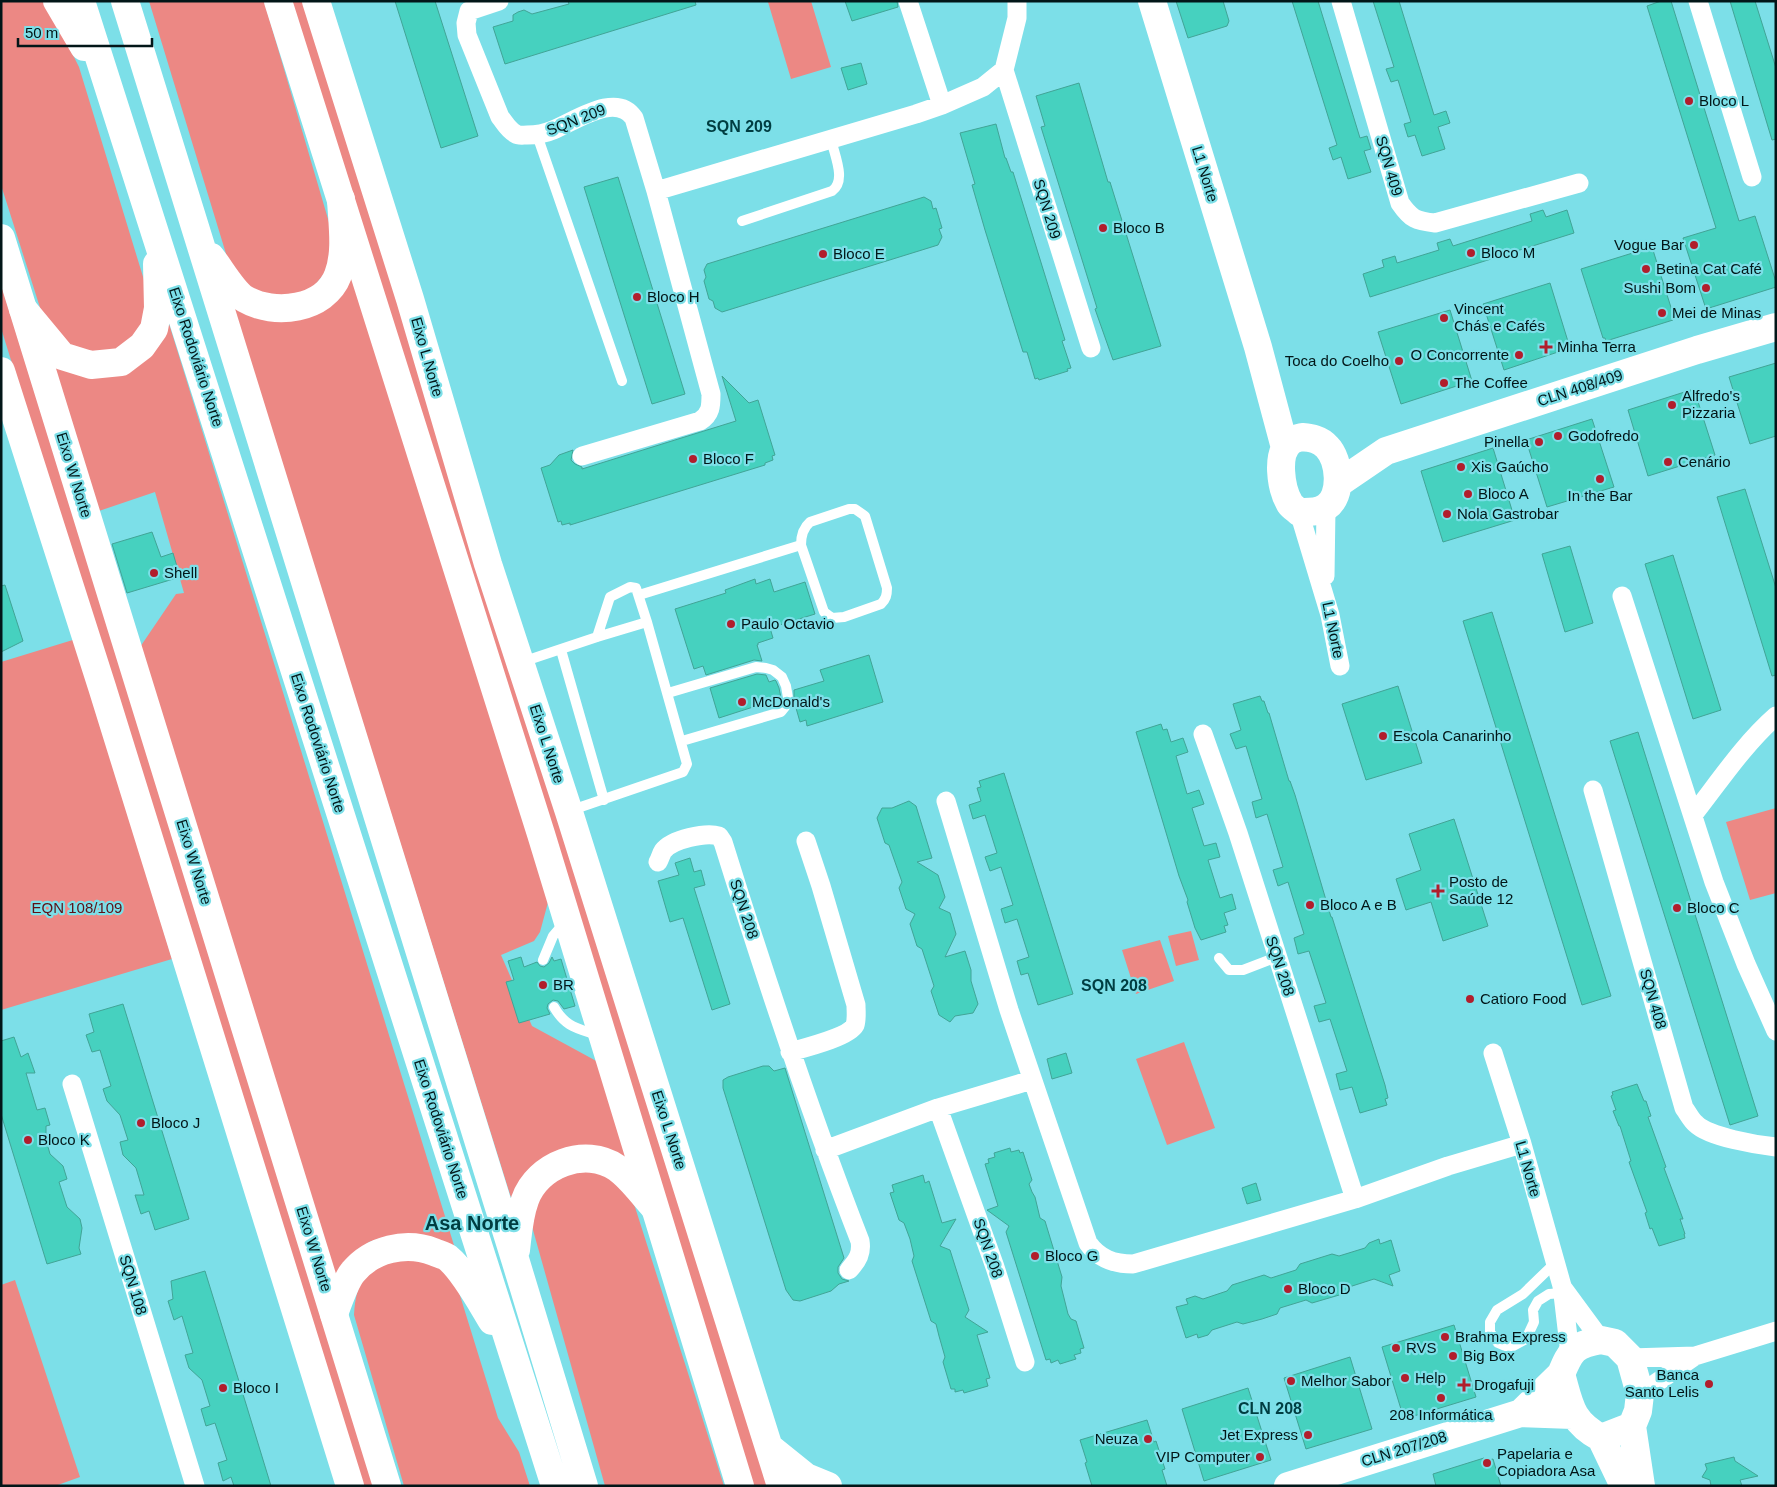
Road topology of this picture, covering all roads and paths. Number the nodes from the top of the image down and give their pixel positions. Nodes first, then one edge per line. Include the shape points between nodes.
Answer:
1 (57, 1) edge
2 (81, 1) edge
3 (124, 1) edge
4 (137, 1) edge
5 (278, 1) edge
6 (316, 1) edge
7 (499, 1) edge
8 (908, 1) edge
9 (1017, 1) edge
10 (1152, 1) edge
11 (1342, 1) edge
12 (1698, 1) edge
13 (467, 6) edge
14 (134, 30) junction
15 (1004, 70) junction
16 (109, 90) junction
17 (942, 105) junction
18 (538, 135) junction
19 (831, 139) junction
20 (1752, 176) dead end
21 (1579, 183) dead end
22 (656, 191) junction
23 (341, 199) junction
24 (742, 221) dead end
25 (157, 235) junction
26 (1, 238) edge
27 (199, 240) junction
28 (23, 309) junction
29 (1776, 327) edge
30 (1091, 348) dead end
31 (1, 371) edge
32 (622, 380) dead end
33 (1293, 442) junction
34 (1330, 451) junction
35 (1386, 451) junction
36 (582, 456) dead end
37 (1339, 483) junction
38 (1326, 508) junction
39 (1299, 512) junction
40 (801, 545) junction
41 (1325, 595) junction
42 (639, 596) junction
43 (1622, 596) dead end
44 (647, 622) junction
45 (597, 637) junction
46 (561, 650) junction
47 (521, 662) junction
48 (1340, 666) dead end
49 (668, 693) junction
50 (1776, 716) edge
51 (1204, 734) dead end
52 (682, 740) junction
53 (1593, 790) dead end
54 (604, 800) junction
55 (946, 802) dead end
56 (569, 812) junction
57 (1693, 815) junction
58 (806, 841) dead end
59 (658, 862) dead end
60 (567, 919) junction
61 (1277, 957) junction
62 (1219, 958) dead end
63 (544, 960) dead end
64 (1771, 1004) edge
65 (554, 1007) dead end
66 (1776, 1031) edge
67 (602, 1036) junction
68 (790, 1052) junction
69 (1493, 1053) dead end
70 (1032, 1080) junction
71 (72, 1084) dead end
72 (938, 1108) junction
73 (1522, 1144) junction
74 (1776, 1147) edge
75 (825, 1150) junction
76 (1355, 1199) junction
77 (654, 1207) junction
78 (515, 1259) junction
79 (1555, 1263) junction
80 (849, 1270) dead end
81 (1562, 1290) junction
82 (334, 1314) junction
83 (1776, 1331) edge
84 (1601, 1340) junction
85 (512, 1351) junction
86 (1695, 1356) junction
87 (1630, 1358) junction
88 (1024, 1362) dead end
89 (1565, 1364) junction
90 (1640, 1394) junction
91 (1521, 1413) junction
92 (1573, 1415) junction
93 (1632, 1426) junction
94 (1601, 1438) junction
95 (770, 1448) junction
96 (195, 1486) edge
97 (350, 1486) edge
98 (387, 1486) edge
99 (555, 1486) edge
100 (584, 1486) edge
101 (740, 1486) edge
102 (781, 1486) edge
103 (828, 1486) edge
104 (1288, 1486) edge
105 (1624, 1486) edge
106 (1641, 1486) edge

1 - 16 main road
2 - 16 main road, Eixo Rodoviário Norte
3 - 14 main road
4 - 14 main road
5 - 23 main road
6 - 47 main road, Eixo L Norte
7 - 13 street, SQN 209
8 - 17 street
9 - 15 street via 1017,18
10 - 33 main road, L1 Norte via 1258,347
11 - 21 street, SQN 409 via 1400,203 1408,214 1418,221 1435,223
12 - 20 street
13 - 18 street, SQN 209 via 467,35 500,117 517,135
14 - 27 main road
15 - 17 street via 983,87
15 - 30 street, SQN 209
16 - 25 main road, Eixo Rodoviário Norte
17 - 19 street
18 - 22 street, SQN 209 via 599,109 622,108 634,118
18 - 32 lane
19 - 22 street
19 - 24 lane via 838,172 837,188
22 - 36 street, SQN 209 via 712,394 711,408 707,416 688,426
23 - 27 main road via 343,254 338,275 330,290 306,304 288,308 264,306 244,298
23 - 60 main road
25 - 28 main road via 158,308 154,329 142,346 122,362 91,365 62,356
25 - 85 main road, Eixo Rodoviário Norte
26 - 28 main road, Eixo W Norte
27 - 78 main road
28 - 82 main road, Eixo W Norte
29 - 35 main road, CLN 408/409
31 - 97 main road
33 - 34 main road via 1317,439
33 - 39 main road via 1280,465 1291,504
34 - 35 main road, CLN 408/409
34 - 37 main road
35 - 37 main road, CLN 408/409
37 - 38 main road via 1333,501
38 - 39 main road via 1317,512
38 - 41 street, L1 Norte
39 - 41 street, L1 Norte
40 - 40 lane via 824,612 830,617 844,617 885,600 887,588 865,516 860,511 849,509 810,522 803,531
40 - 42 lane
41 - 48 street, L1 Norte
42 - 44 lane
42 - 45 lane via 636,588 630,587 610,597
43 - 57 street
44 - 45 lane
44 - 49 lane
45 - 46 lane
46 - 47 lane
46 - 54 lane
47 - 56 main road, Eixo L Norte
49 - 52 lane
49 - 52 lane via 756,667 773,670 782,676 786,686 788,698 781,712
50 - 57 street via 1764,726
51 - 61 street, SQN 208
52 - 54 lane via 688,760 683,772
53 - 74 street, SQN 408 via 1684,1108 1696,1124 1707,1131
54 - 56 lane
55 - 70 street
56 - 95 main road, Eixo L Norte
57 - 64 street via 1714,882 1746,964
58 - 68 street via 856,1005 856,1020 848,1032
59 - 68 street, SQN 208 via 663,851 674,842 712,834 720,836
60 - 63 lane via 554,936
60 - 67 main road
61 - 62 lane via 1236,971 1229,970
61 - 76 street, SQN 208
64 - 66 street
65 - 67 lane via 569,1025
67 - 77 main road
68 - 75 street, SQN 208
69 - 73 street, L1 Norte
70 - 72 street
70 - 76 street via 1088,1243 1108,1260 1133,1264
71 - 96 street, SQN 108
72 - 75 street
72 - 88 street, SQN 208 via 995,1267
73 - 76 street
73 - 79 street, L1 Norte
75 - 80 street, SQN 208 via 860,1240 860,1254
77 - 78 main road via 609,1164 588,1158 564,1162 538,1179 528,1193 520,1220
77 - 101 main road
78 - 100 main road
79 - 81 street, L1 Norte
79 - 81 lane via 1523,1294 1497,1310 1490,1322 1490,1332 1498,1343 1505,1346 1513,1346 1526,1339 1534,1322 1533,1310 1538,1301
81 - 84 street, L1 Norte
81 - 89 street, L1 Norte
82 - 85 main road via 352,1272 372,1255 394,1248 428,1250 447,1257 458,1268
82 - 98 main road, Eixo W Norte
83 - 86 street
84 - 87 main road via 1615,1343
84 - 89 main road via 1584,1343
85 - 99 main road, Eixo Rodoviário Norte
86 - 87 street
86 - 90 street
87 - 90 main road
89 - 91 main road, CLN 207/208
89 - 92 main road
90 - 93 main road
91 - 92 main road, CLN 207/208
91 - 104 main road, CLN 207/208
92 - 94 main road via 1588,1431
93 - 94 main road
93 - 106 main road
94 - 105 main road
95 - 102 main road, Eixo L Norte
95 - 103 main road via 806,1477

